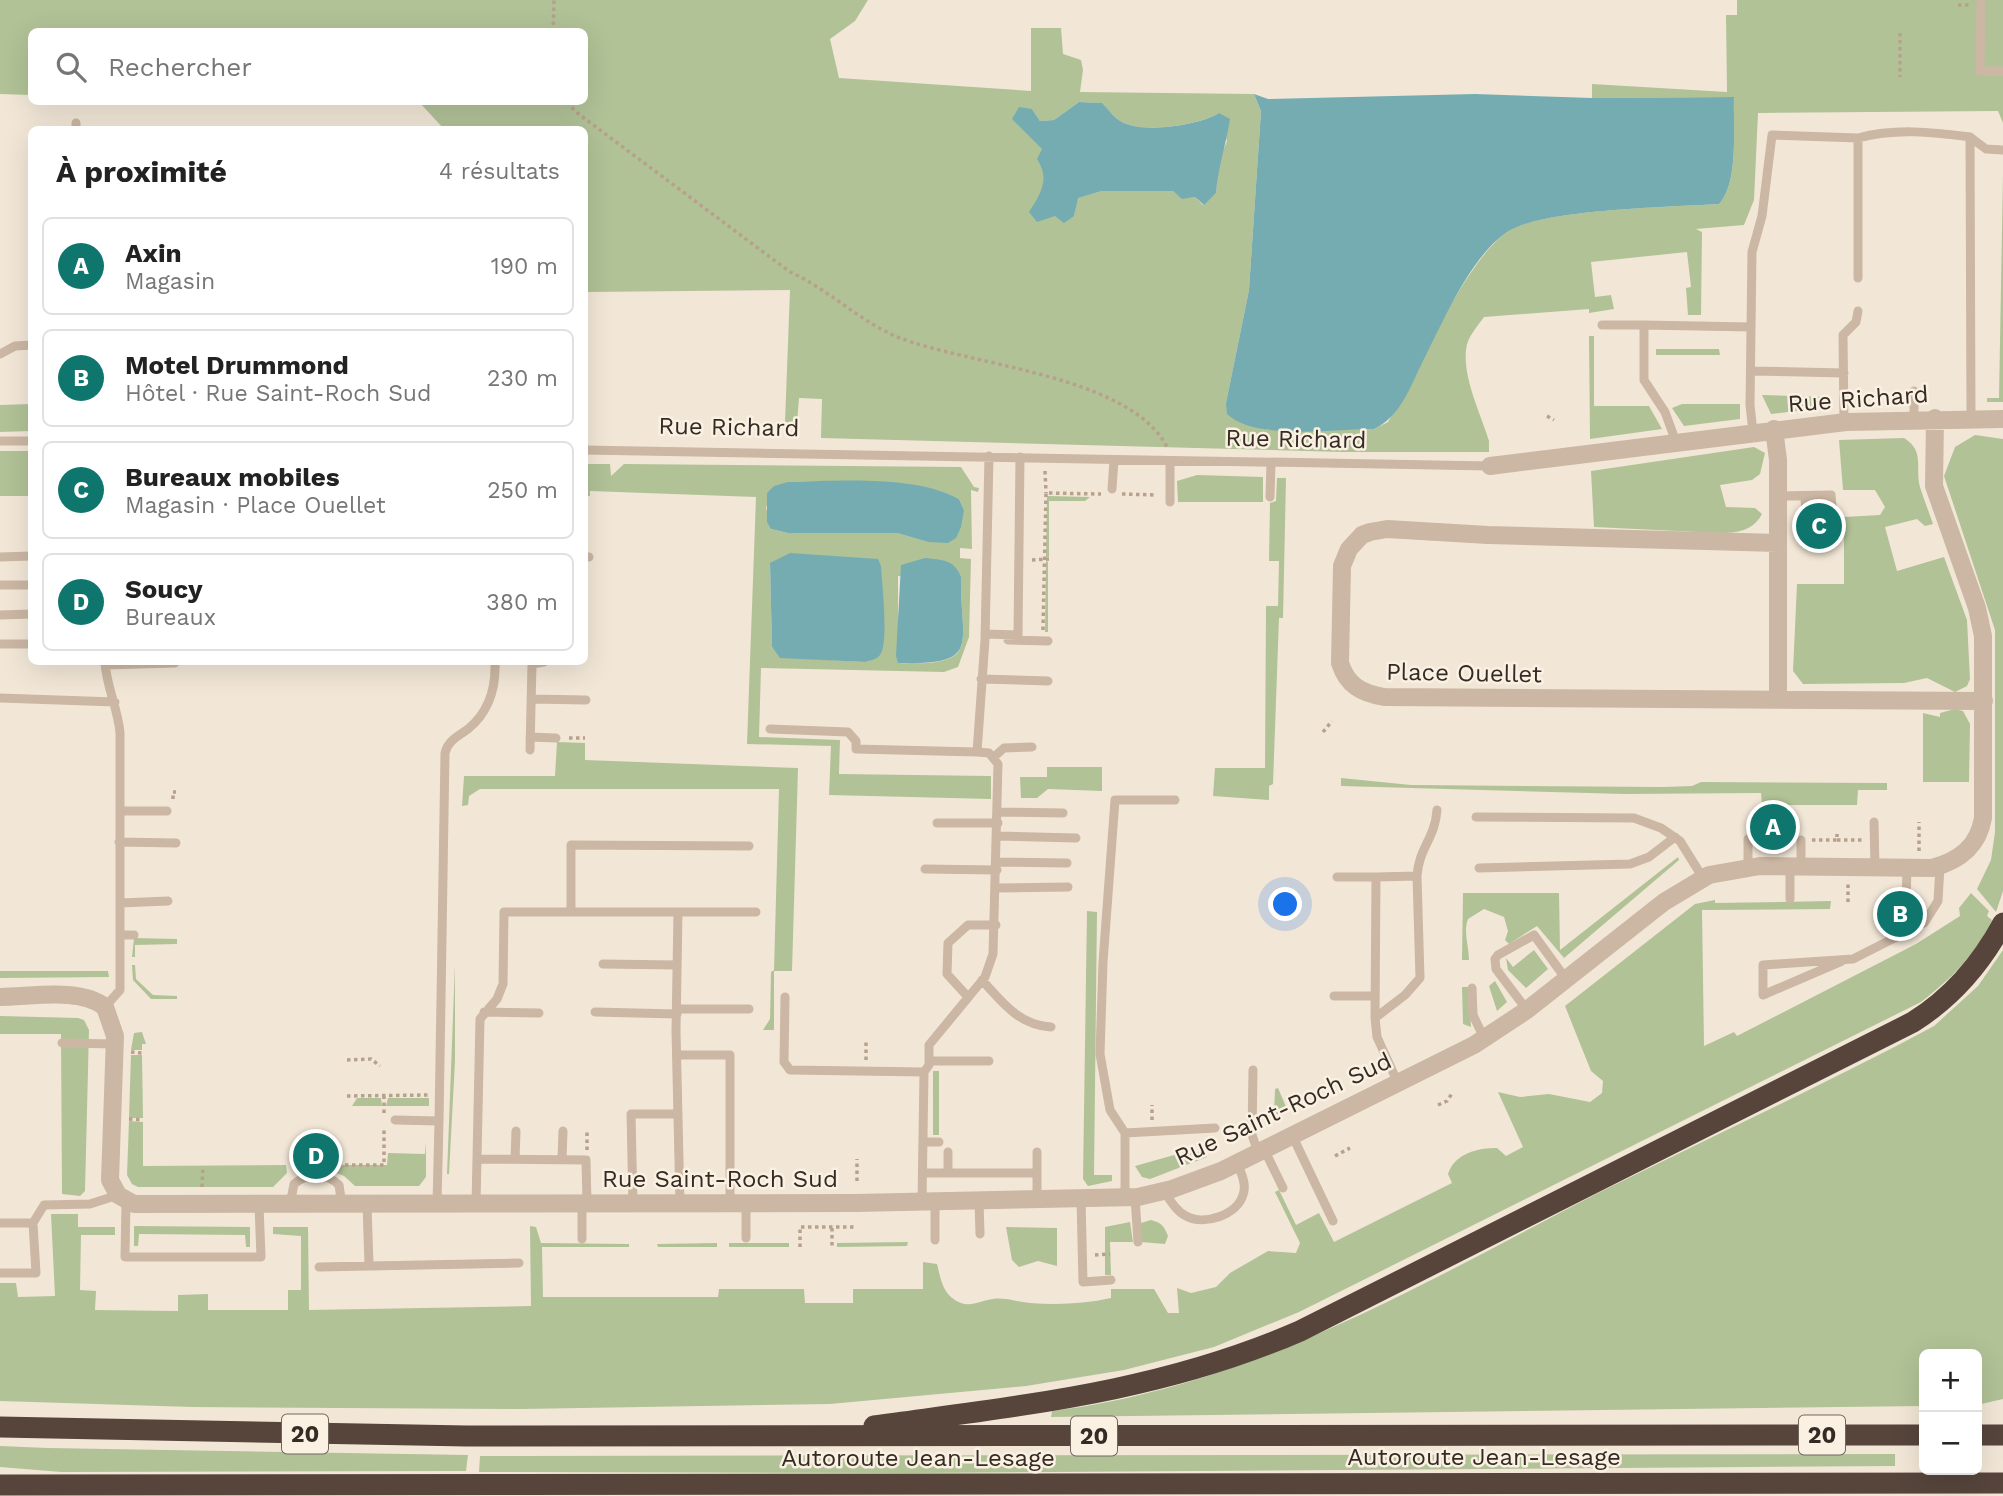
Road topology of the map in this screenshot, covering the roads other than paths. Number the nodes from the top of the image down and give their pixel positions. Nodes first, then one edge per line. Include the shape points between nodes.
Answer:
1 (1981, 0) edge
2 (2003, 71) edge
3 (1970, 137) junction
4 (1858, 138) junction
5 (2003, 150) edge
6 (1858, 278) dead end
7 (1858, 311) dead end
8 (1842, 322) dead end
9 (1602, 325) dead end
10 (1644, 325) junction
11 (1751, 327) junction
12 (1843, 335) junction
13 (28, 345) edge
14 (0, 354) edge
15 (1751, 371) junction
16 (1844, 373) junction
17 (1914, 391) dead end
18 (1935, 418) junction
19 (1914, 419) junction
20 (1971, 419) junction
21 (2003, 419) edge
22 (1844, 423) junction
23 (1774, 429) junction
24 (1754, 432) junction
25 (0, 441) edge
26 (28, 441) edge
27 (1676, 442) junction
28 (588, 450) edge
29 (989, 456) junction
30 (1020, 457) junction
31 (1114, 460) junction
32 (1172, 461) junction
33 (1271, 463) junction
34 (1490, 466) joint
35 (1112, 489) dead end
36 (1778, 496) junction
37 (1805, 496) junction
38 (1270, 497) dead end
39 (1170, 502) dead end
40 (1806, 517) dead end
41 (1833, 517) dead end
42 (1778, 543) junction
43 (28, 556) edge
44 (0, 557) edge
45 (0, 585) edge
46 (28, 585) edge
47 (28, 614) edge
48 (0, 615) edge
49 (985, 637) junction
50 (1046, 637) road end
51 (0, 643) edge
52 (28, 644) edge
53 (106, 665) edge
54 (495, 665) edge
55 (531, 665) edge
56 (981, 679) junction
57 (1048, 681) dead end
58 (0, 698) edge
59 (531, 699) junction
60 (1778, 699) junction
61 (586, 701) dead end
62 (1984, 701) junction
63 (115, 702) junction
64 (770, 729) dead end
65 (530, 737) junction
66 (556, 737) road end
67 (1032, 747) dead end
68 (530, 750) dead end
69 (977, 752) junction
70 (995, 756) junction
71 (1175, 800) dead end
72 (120, 810) junction
73 (1437, 810) dead end
74 (167, 811) dead end
75 (998, 812) junction
76 (1063, 813) dead end
77 (1476, 817) dead end
78 (1874, 822) dead end
79 (937, 823) dead end
80 (998, 823) junction
81 (998, 836) junction
82 (1675, 837) junction
83 (1076, 838) dead end
84 (1748, 839) dead end
85 (1801, 840) road end
86 (120, 842) junction
87 (176, 843) dead end
88 (749, 846) dead end
89 (1067, 863) dead end
90 (997, 866) junction
91 (1940, 866) junction
92 (1479, 867) dead end
93 (1748, 867) junction
94 (1796, 867) junction
95 (1875, 868) junction
96 (1913, 868) junction
97 (925, 869) dead end
98 (1417, 876) junction
99 (1337, 877) dead end
100 (1376, 877) junction
101 (1703, 878) junction
102 (1068, 887) dead end
103 (996, 888) junction
104 (1790, 899) dead end
105 (168, 901) dead end
106 (120, 903) junction
107 (1906, 907) dead end
108 (571, 912) junction
109 (678, 912) junction
110 (756, 912) dead end
111 (1906, 919) dead end
112 (2003, 923) edge
113 (996, 925) junction
114 (1905, 932) junction
115 (120, 935) junction
116 (134, 935) dead end
117 (1842, 961) junction
118 (603, 964) dead end
119 (677, 965) junction
120 (1566, 979) junction
121 (982, 980) junction
122 (1472, 988) dead end
123 (968, 996) junction
124 (1334, 996) dead end
125 (1375, 996) junction
126 (0, 997) edge
127 (785, 997) dead end
128 (106, 1007) junction
129 (749, 1009) dead end
130 (1527, 1010) junction
131 (484, 1012) junction
132 (595, 1012) dead end
133 (677, 1012) junction
134 (539, 1013) dead end
135 (1375, 1018) junction
136 (1051, 1027) dead end
137 (1484, 1038) junction
138 (62, 1043) dead end
139 (115, 1044) junction
140 (677, 1055) junction
141 (929, 1061) junction
142 (989, 1061) dead end
143 (1253, 1070) dead end
144 (924, 1072) junction
145 (1398, 1083) junction
146 (678, 1114) junction
147 (395, 1120) dead end
148 (439, 1121) junction
149 (1215, 1128) dead end
150 (516, 1131) dead end
151 (563, 1131) dead end
152 (1125, 1133) junction
153 (1292, 1135) junction
154 (923, 1142) junction
155 (939, 1142) dead end
156 (1261, 1151) junction
157 (948, 1152) dead end
158 (1037, 1152) dead end
159 (477, 1159) junction
160 (515, 1159) junction
161 (562, 1159) junction
162 (1237, 1162) junction
163 (923, 1173) junction
164 (948, 1173) junction
165 (1037, 1173) junction
166 (1283, 1188) dead end
167 (1164, 1191) junction
168 (1130, 1198) junction
169 (122, 1199) junction
170 (1081, 1199) junction
171 (1037, 1200) junction
172 (979, 1201) junction
173 (928, 1202) junction
174 (437, 1204) junction
175 (476, 1204) junction
176 (584, 1204) junction
177 (633, 1204) junction
178 (680, 1204) junction
179 (738, 1204) junction
180 (259, 1205) junction
181 (290, 1205) junction
182 (342, 1205) junction
183 (367, 1205) junction
184 (1334, 1221) dead end
185 (0, 1223) edge
186 (33, 1223) junction
187 (980, 1234) dead end
188 (746, 1238) dead end
189 (582, 1239) dead end
190 (935, 1240) dead end
191 (1138, 1242) dead end
192 (519, 1263) dead end
193 (369, 1265) junction
194 (319, 1266) dead end
195 (0, 1273) edge
196 (1111, 1280) dead end
197 (0, 1427) edge
198 (1919, 1435) edge
199 (1982, 1435) edge
200 (2003, 1435) edge
201 (796, 1436) junction
202 (1993, 1483) edge
203 (0, 1485) edge
204 (1011, 1485) junction
205 (1076, 1496) edge
206 (1900, 1496) edge

1 - 2 lane via 1980,71
3 - 4 lane via 1882,132
3 - 5 lane via 1986,149
3 - 20 lane
4 - 6 lane
4 - 11 lane via 1772,135 1762,216 1753,244
7 - 12 lane via 1856,322
8 - 12 lane
9 - 10 lane
10 - 11 lane
10 - 27 lane via 1644,380
11 - 15 lane
12 - 16 lane
13 - 14 lane
15 - 16 lane
15 - 24 lane
16 - 22 lane
17 - 19 lane
18 - 19 street, Rue Richard
18 - 20 street, Rue Richard
18 - 62 street, Rue Saint-Roch Sud via 1934,486 1981,621
19 - 22 street, Rue Richard
20 - 21 street, Rue Richard
22 - 23 street, Rue Richard
23 - 24 street, Rue Richard
23 - 36 street
24 - 27 street, Rue Richard
25 - 26 lane
27 - 34 street, Rue Richard
28 - 29 lane, Rue Richard
29 - 30 lane, Rue Richard
29 - 49 lane
30 - 31 lane, Rue Richard
30 - 49 lane via 1018,635
31 - 32 lane, Rue Richard
31 - 35 lane
32 - 33 lane, Rue Richard
32 - 39 lane
33 - 34 lane, Rue Richard
33 - 38 lane
36 - 37 lane
36 - 42 street
37 - 40 lane
37 - 41 lane via 1831,495
42 - 60 street
42 - 60 street, Place Ouellet via 1379,530 1362,535 1345,557 1339,608 1344,675 1353,686 1373,695
43 - 44 lane
45 - 46 lane
47 - 48 lane
49 - 50 lane
49 - 56 lane
51 - 52 lane
53 - 63 lane
54 - 148 lane via 494,686 485,710 451,741 445,753
55 - 59 lane
56 - 57 lane
56 - 69 lane
58 - 63 lane
59 - 61 lane
59 - 65 lane
60 - 62 street, Place Ouellet
62 - 91 street, Rue Saint-Roch Sud via 1980,833 1965,853
63 - 72 lane via 120,733
64 - 69 lane via 848,732 856,749
65 - 66 lane
65 - 68 lane
67 - 70 lane via 1004,748
69 - 70 lane
70 - 75 lane
71 - 152 lane via 1115,800 1100,1054 1110,1110
72 - 74 lane
72 - 86 lane
73 - 98 lane via 1433,835 1418,858
75 - 76 lane
75 - 80 lane
77 - 82 lane via 1634,818
78 - 95 lane
79 - 80 lane
80 - 81 lane
81 - 83 lane
81 - 90 lane
82 - 92 lane via 1649,857 1630,864
82 - 101 lane
84 - 93 lane
85 - 94 lane
86 - 87 lane
86 - 106 lane
88 - 108 lane via 571,845
89 - 90 lane
90 - 97 lane
90 - 103 lane
91 - 96 street, Rue Saint-Roch Sud
91 - 114 lane via 1935,908 1924,923
93 - 94 street, Rue Saint-Roch Sud
93 - 101 street, Rue Saint-Roch Sud
94 - 95 street, Rue Saint-Roch Sud
94 - 104 lane
95 - 96 street, Rue Saint-Roch Sud
96 - 107 lane
98 - 100 lane
98 - 135 lane via 1419,978
99 - 100 lane
100 - 125 lane
101 - 120 street, Rue Saint-Roch Sud via 1664,902
102 - 103 lane
103 - 113 lane
105 - 106 lane
106 - 115 lane
108 - 109 lane
108 - 131 lane via 504,912 503,984
109 - 110 lane
109 - 119 lane
111 - 114 lane
112 - 201 highway via 1969,975 1913,1022 1346,1310 1280,1339 1212,1365 1083,1397
113 - 121 lane via 991,966
113 - 123 lane via 968,925 948,943 947,974
114 - 117 lane
115 - 116 lane
115 - 128 lane via 120,990
117 - 117 lane via 1763,965 1763,995 1785,986
118 - 119 lane
119 - 133 lane
120 - 130 street, Rue Saint-Roch Sud
120 - 130 lane via 1534,934 1498,955 1496,969
121 - 123 lane
121 - 136 lane via 1021,1020
122 - 137 lane via 1473,1015
123 - 141 lane via 929,1045
124 - 125 lane
125 - 135 lane
126 - 128 street via 77,996
127 - 144 lane via 784,1062 790,1070
128 - 139 street
129 - 133 lane
130 - 137 street, Rue Saint-Roch Sud
131 - 134 lane
131 - 159 lane via 480,1019
132 - 133 lane
133 - 140 lane
135 - 145 lane via 1377,1037
137 - 145 street, Rue Saint-Roch Sud
138 - 139 lane
139 - 169 street via 110,1180
140 - 146 lane
140 - 179 lane via 730,1055
141 - 142 lane
141 - 144 lane
143 - 156 lane via 1252,1135
144 - 154 lane
145 - 153 street, Rue Saint-Roch Sud
146 - 177 lane via 631,1114
146 - 178 lane
147 - 148 lane
148 - 174 lane
149 - 152 lane
150 - 160 lane
151 - 161 lane
152 - 168 lane
153 - 156 street, Rue Saint-Roch Sud
153 - 184 lane
154 - 155 lane
154 - 163 lane
156 - 162 street, Rue Saint-Roch Sud
156 - 166 lane
157 - 164 lane
158 - 165 lane
159 - 160 lane
159 - 175 lane
160 - 161 lane
161 - 176 lane via 586,1160
162 - 167 street, Rue Saint-Roch Sud
162 - 167 lane via 1243,1195 1219,1217 1197,1220 1186,1216
163 - 164 lane
163 - 173 lane
164 - 165 lane
165 - 171 lane
167 - 168 street, Rue Saint-Roch Sud
168 - 170 street, Rue Saint-Roch Sud
168 - 191 lane
169 - 180 street, Rue Saint-Roch Sud via 147,1205
169 - 180 lane via 125,1257 261,1257
169 - 186 lane via 44,1205
170 - 171 street, Rue Saint-Roch Sud
170 - 196 lane via 1083,1282
171 - 172 street, Rue Saint-Roch Sud
172 - 173 street, Rue Saint-Roch Sud
172 - 187 lane
173 - 179 street, Rue Saint-Roch Sud
173 - 190 lane
174 - 175 street, Rue Saint-Roch Sud
174 - 183 street, Rue Saint-Roch Sud
175 - 176 street, Rue Saint-Roch Sud
176 - 177 street, Rue Saint-Roch Sud
176 - 189 lane
177 - 178 street, Rue Saint-Roch Sud
178 - 179 street, Rue Saint-Roch Sud
179 - 188 lane
180 - 181 street, Rue Saint-Roch Sud
181 - 182 street, Rue Saint-Roch Sud
181 - 182 lane via 294,1184 317,1176 339,1185
182 - 183 street, Rue Saint-Roch Sud
183 - 193 lane
185 - 186 lane
186 - 195 lane via 36,1273
192 - 193 lane
193 - 194 lane
197 - 201 highway, Autoroute Jean-Lesage / 20 via 467,1436
198 - 201 highway, Autoroute Jean-Lesage / 20
199 - 200 highway
202 - 204 highway, Autoroute Jean-Lesage / 20
202 - 206 highway
203 - 204 highway, Autoroute Jean-Lesage / 20
204 - 205 highway

